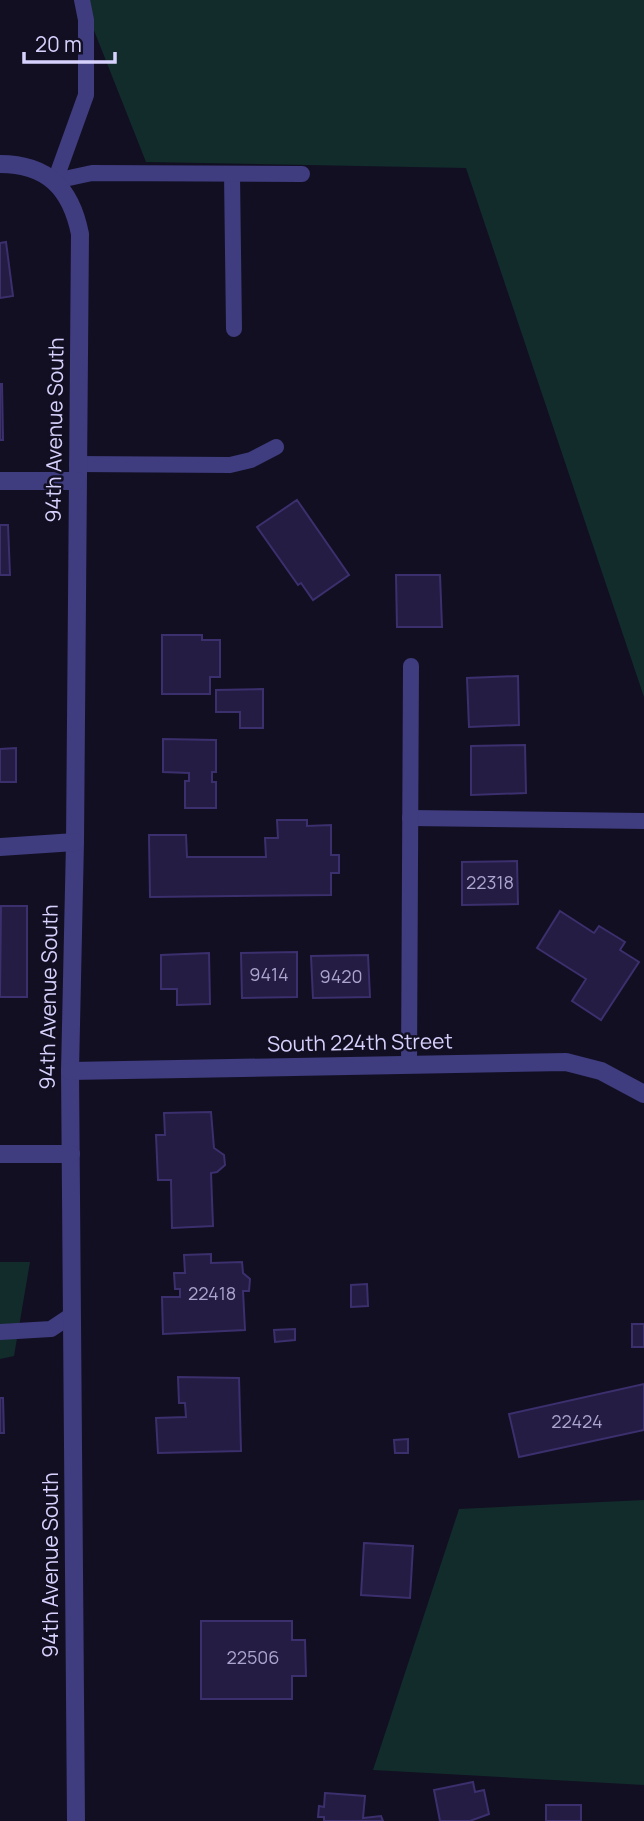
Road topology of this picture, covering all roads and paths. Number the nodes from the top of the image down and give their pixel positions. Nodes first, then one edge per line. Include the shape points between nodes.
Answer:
1 (82, 0) edge
2 (0, 164) edge
3 (232, 174) junction
4 (302, 174) dead end
5 (55, 181) junction
6 (234, 328) dead end
7 (276, 447) dead end
8 (77, 473) junction
9 (0, 481) edge
10 (411, 666) dead end
11 (410, 818) junction
12 (644, 821) edge
13 (75, 842) junction
14 (0, 847) edge
15 (409, 1065) junction
16 (70, 1071) junction
17 (644, 1094) edge
18 (0, 1154) edge
19 (71, 1154) junction
20 (72, 1315) junction
21 (0, 1332) edge
22 (76, 1821) edge

1 - 5 lane via 86,94
2 - 5 street via 23,166
3 - 4 lane
3 - 5 lane via 92,173
3 - 6 lane
5 - 8 street, 94th Avenue South via 72,202 80,234
7 - 8 lane via 230,465
8 - 9 street
8 - 13 street, 94th Avenue South
10 - 11 lane
11 - 12 lane
11 - 15 lane
13 - 14 street
13 - 16 street, 94th Avenue South
15 - 16 street, South 224th Street
15 - 17 street, South 224th Street via 566,1062 601,1071
16 - 19 street, 94th Avenue South
18 - 19 street
19 - 20 street, 94th Avenue South
20 - 21 lane via 51,1329
20 - 22 street, 94th Avenue South

